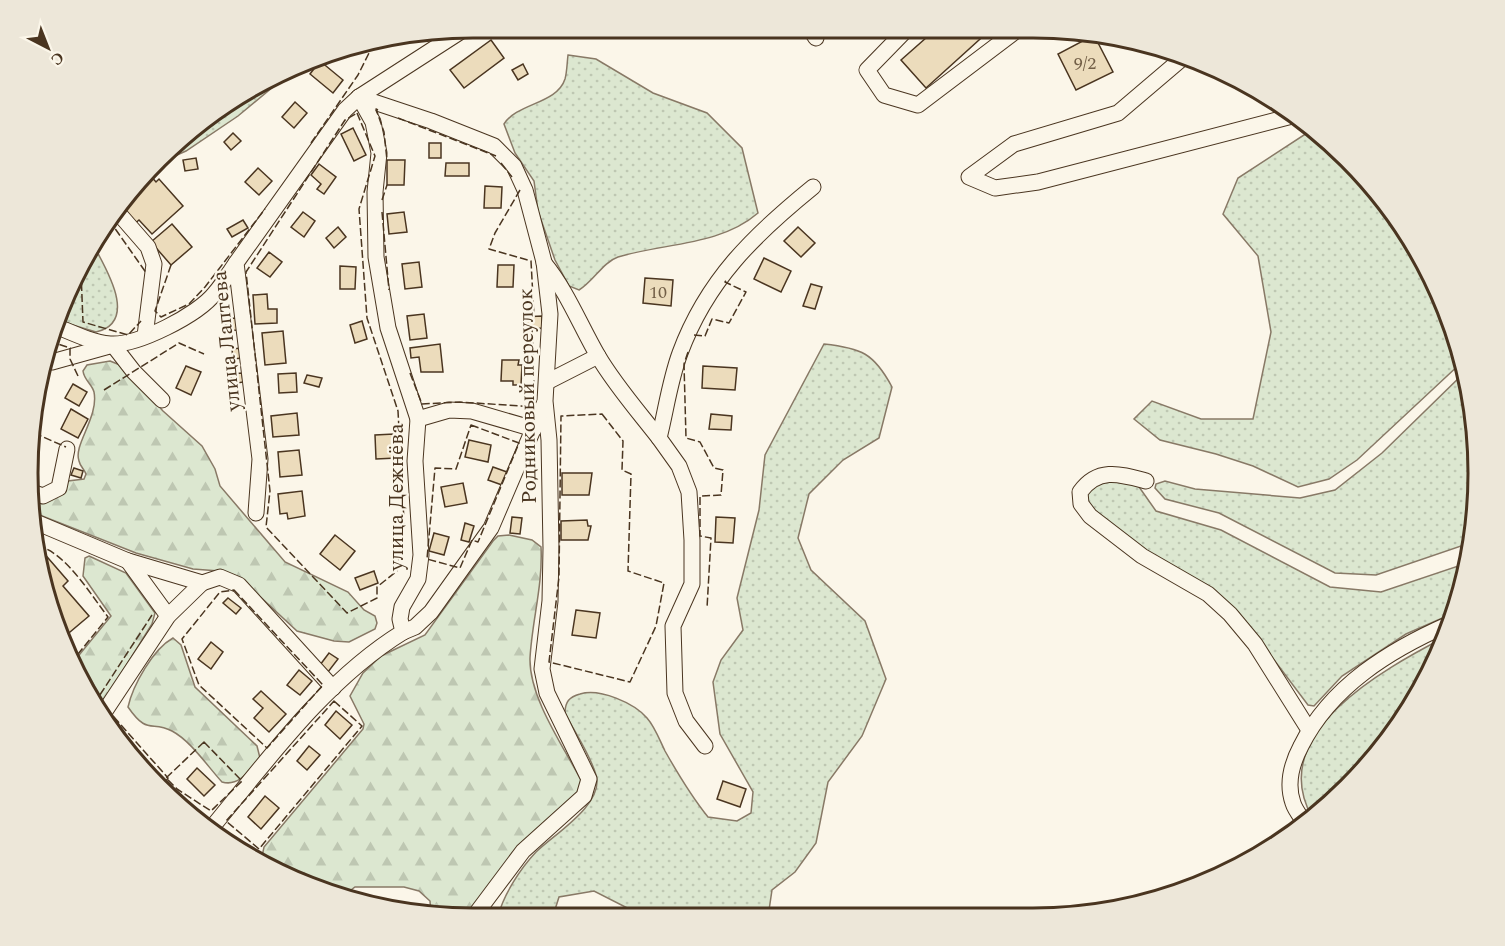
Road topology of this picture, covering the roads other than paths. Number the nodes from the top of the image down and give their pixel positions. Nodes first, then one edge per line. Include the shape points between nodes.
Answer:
1 (450, 38) edge
2 (898, 38) edge
3 (1006, 38) edge
4 (1177, 63) edge
5 (359, 97) junction
6 (1284, 118) edge
7 (813, 187) dead end
8 (121, 216) dead end
9 (544, 262) junction
10 (236, 263) junction
11 (63, 329) edge
12 (145, 336) junction
13 (113, 345) junction
14 (598, 356) junction
15 (52, 362) dead end
16 (547, 382) junction
17 (162, 400) dead end
18 (545, 401) junction
19 (418, 418) junction
20 (534, 429) junction
21 (659, 438) junction
22 (67, 448) dead end
23 (1146, 481) dead end
24 (38, 494) edge
25 (256, 513) dead end
26 (40, 524) edge
27 (128, 561) junction
28 (202, 583) junction
29 (168, 616) junction
30 (1438, 629) edge
31 (403, 632) junction
32 (333, 688) junction
33 (107, 708) edge
34 (1309, 730) junction
35 (705, 746) dead end
36 (1301, 816) edge
37 (215, 824) edge
38 (480, 908) edge

1 - 5 street, улица Лаптева
2 - 3 street via 867,70 884,95 918,105
4 - 6 street via 1118,113 1014,144 969,177 995,188 1038,182
5 - 9 street, Родниковый переулок via 494,146 514,166 525,190
5 - 10 street, улица Лаптева via 338,118
5 - 19 street, улица Дежнёва via 373,122 379,153 376,257 388,328
7 - 21 street via 760,231 703,302 679,356
8 - 12 street via 148,247 154,264
9 - 14 street
9 - 16 street, Родниковый переулок via 550,314
10 - 12 street via 215,295 191,314
10 - 25 street, улица Лаптева via 260,459
11 - 13 street
12 - 13 street
13 - 15 street
13 - 17 street
14 - 16 street
14 - 21 street
16 - 18 street, Родниковый переулок
18 - 20 street
18 - 38 street, Родниковый переулок via 552,548 542,669 547,693 589,779 584,796 523,850
19 - 20 street via 448,410 472,411
19 - 31 street, улица Дежнёва via 415,461 421,555 418,579 402,607
20 - 31 street via 491,528 431,612 416,627
21 - 35 street via 679,465 689,492 692,584 673,626 675,693 686,721
22 - 24 street via 59,488 43,496
23 - 34 street via 1116,473 1098,475 1080,492 1081,504 1090,516 1142,555 1208,594 1230,614 1255,644
26 - 27 street
27 - 28 street
27 - 29 street
28 - 29 street
28 - 32 street via 220,577 239,585
29 - 33 street
30 - 34 street via 1412,640 1346,685
31 - 32 street via 374,650
32 - 37 street
34 - 36 street via 1293,761 1290,781 1293,803

